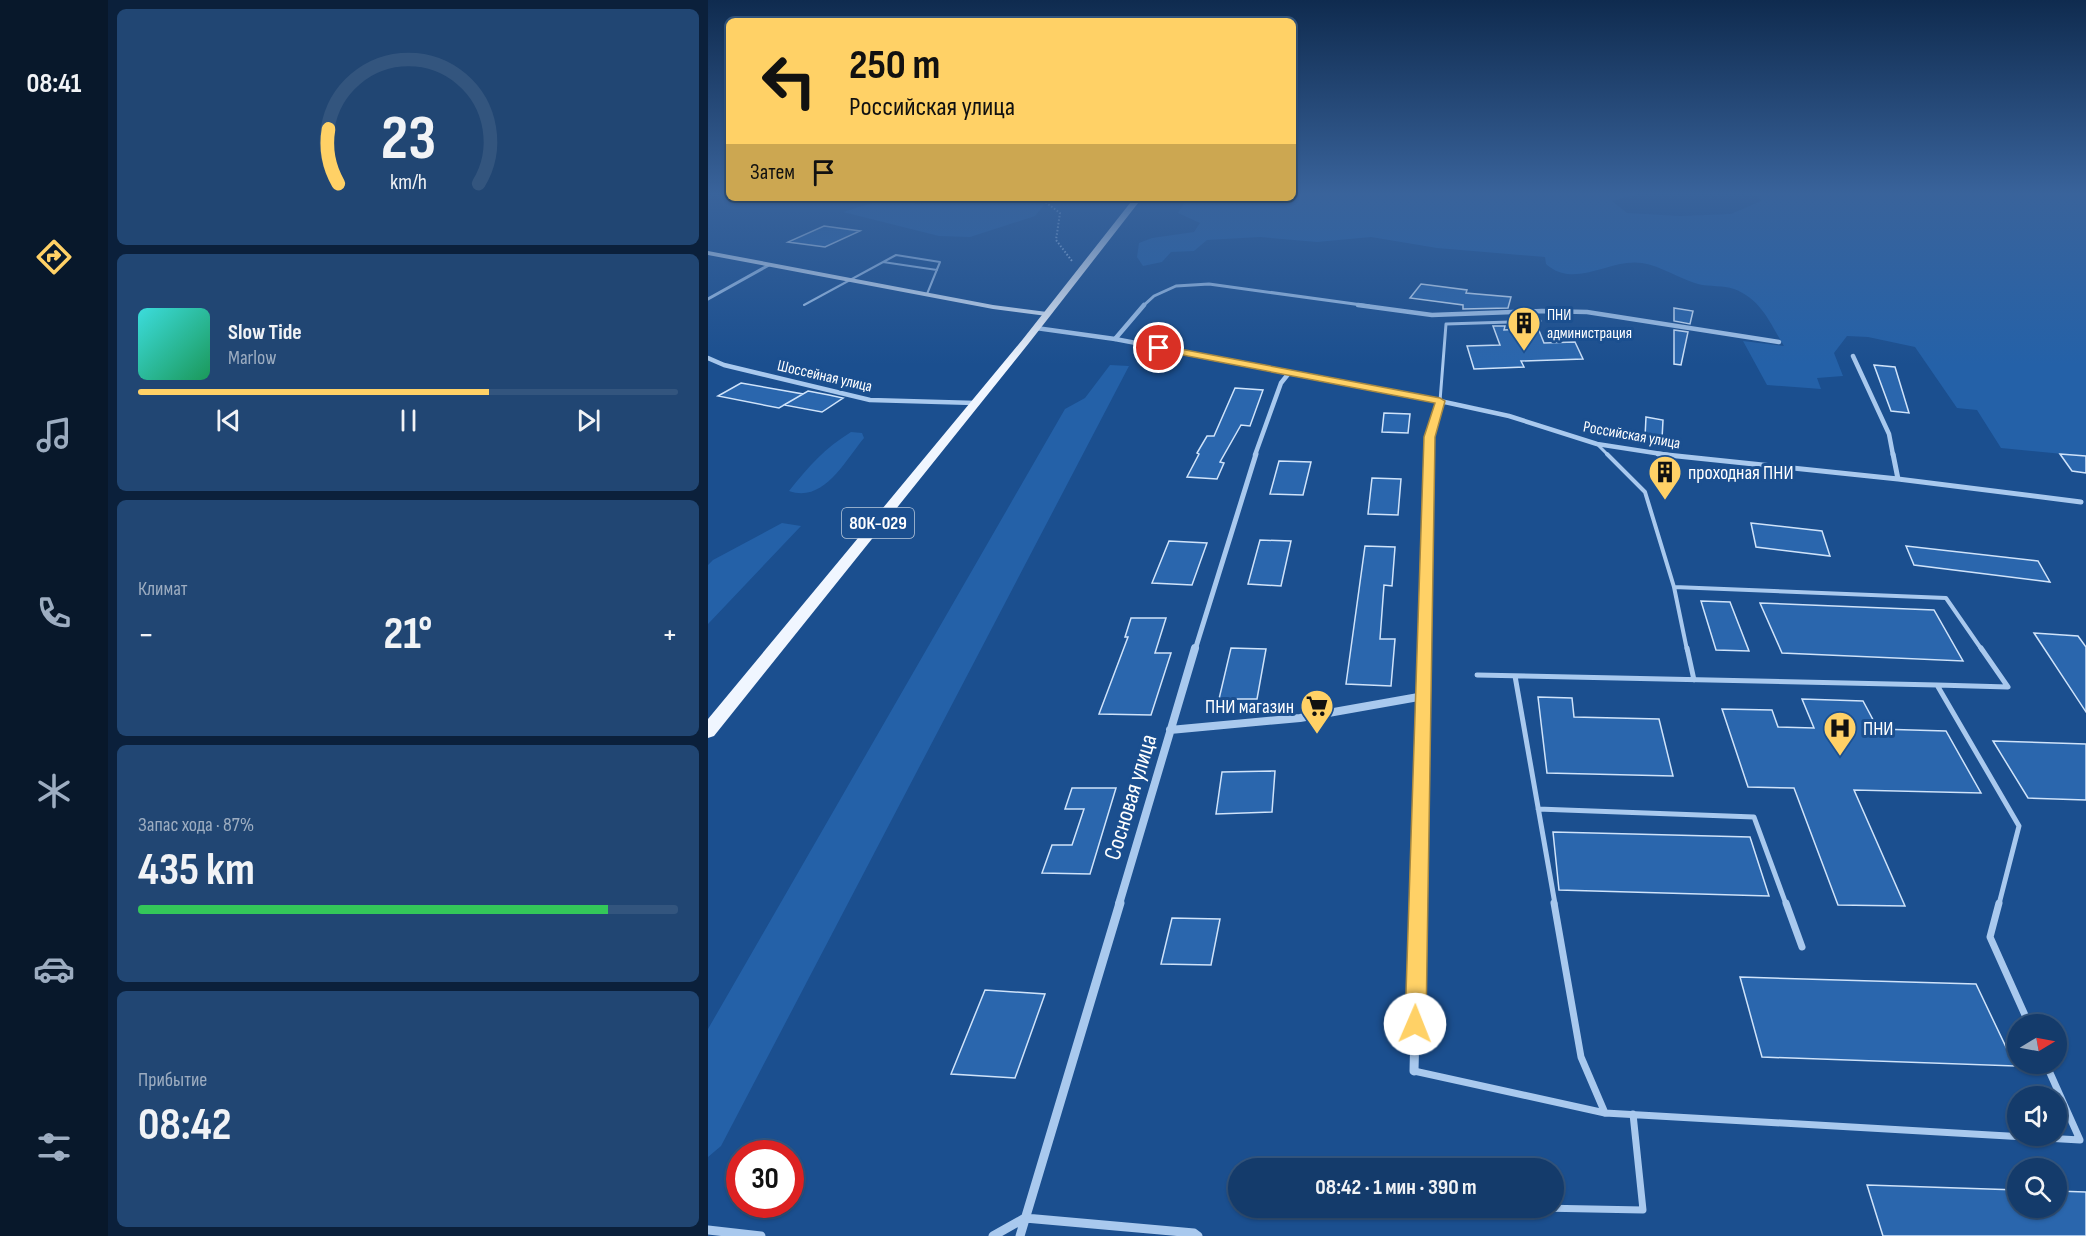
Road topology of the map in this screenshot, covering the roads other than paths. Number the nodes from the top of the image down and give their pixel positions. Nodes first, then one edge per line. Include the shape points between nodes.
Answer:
1 (1098, 250) edge
2 (708, 253) edge
3 (881, 262) junction
4 (769, 265) junction
5 (937, 270) junction
6 (850, 280) junction
7 (927, 294) junction
8 (708, 299) edge
9 (804, 305) dead end
10 (1047, 314) junction
11 (1540, 321) dead end
12 (1036, 328) junction
13 (1115, 339) junction
14 (1779, 342) dead end
15 (1853, 356) dead end
16 (708, 358) edge
17 (1289, 373) junction
18 (1440, 401) junction
19 (975, 403) junction
20 (1597, 444) junction
21 (1898, 478) junction
22 (2080, 502) dead end
23 (1674, 587) junction
24 (1477, 675) dead end
25 (1515, 676) junction
26 (1694, 680) junction
27 (1936, 685) junction
28 (1424, 696) junction
29 (1170, 730) junction
30 (708, 731) edge
31 (1538, 809) junction
32 (1802, 947) dead end
33 (2025, 1014) edge
34 (1414, 1071) joint
35 (2050, 1074) edge
36 (1605, 1113) junction
37 (1632, 1114) junction
38 (1564, 1208) edge
39 (1025, 1218) junction
40 (708, 1230) edge
41 (761, 1236) edge
42 (993, 1236) edge
43 (1020, 1236) edge
44 (1198, 1236) edge

1 - 10 main road, 80К-029
2 - 4 street
3 - 5 lane
3 - 5 lane via 896,255 940,262
3 - 6 lane
4 - 6 street
4 - 8 street
5 - 7 lane
6 - 7 street
6 - 9 lane
7 - 10 street
10 - 12 main road, 80К-029
11 - 18 lane via 1446,324
12 - 13 street, Российская улица
12 - 19 main road, 80К-029
13 - 14 street via 1147,300 1187,283 1432,315 1587,312
13 - 17 street, Российская улица
15 - 21 street via 1889,435
16 - 19 street, Шоссейная улица via 870,400
17 - 18 street, Российская улица
17 - 29 street, Сосновая улица via 1281,383 1243,489
18 - 20 street, Российская улица via 1509,416
18 - 28 street via 1430,437
19 - 30 main road, 80К-029
20 - 21 street, Российская улица via 1680,457
20 - 23 lane via 1645,492
21 - 22 street, Российская улица
23 - 26 lane
23 - 27 lane via 1946,598 2008,687
24 - 25 lane
25 - 26 lane
25 - 31 lane
26 - 27 lane
27 - 33 lane via 2019,826 1990,937
28 - 29 street via 1300,717
28 - 34 street
29 - 39 street, Сосновая улица
31 - 32 lane via 1754,817
31 - 36 lane via 1581,1057
34 - 36 lane
35 - 37 lane via 2080,1140
36 - 37 lane
37 - 38 lane via 1643,1210
39 - 42 street
39 - 43 street, Сосновая улица
39 - 44 street
40 - 41 street

